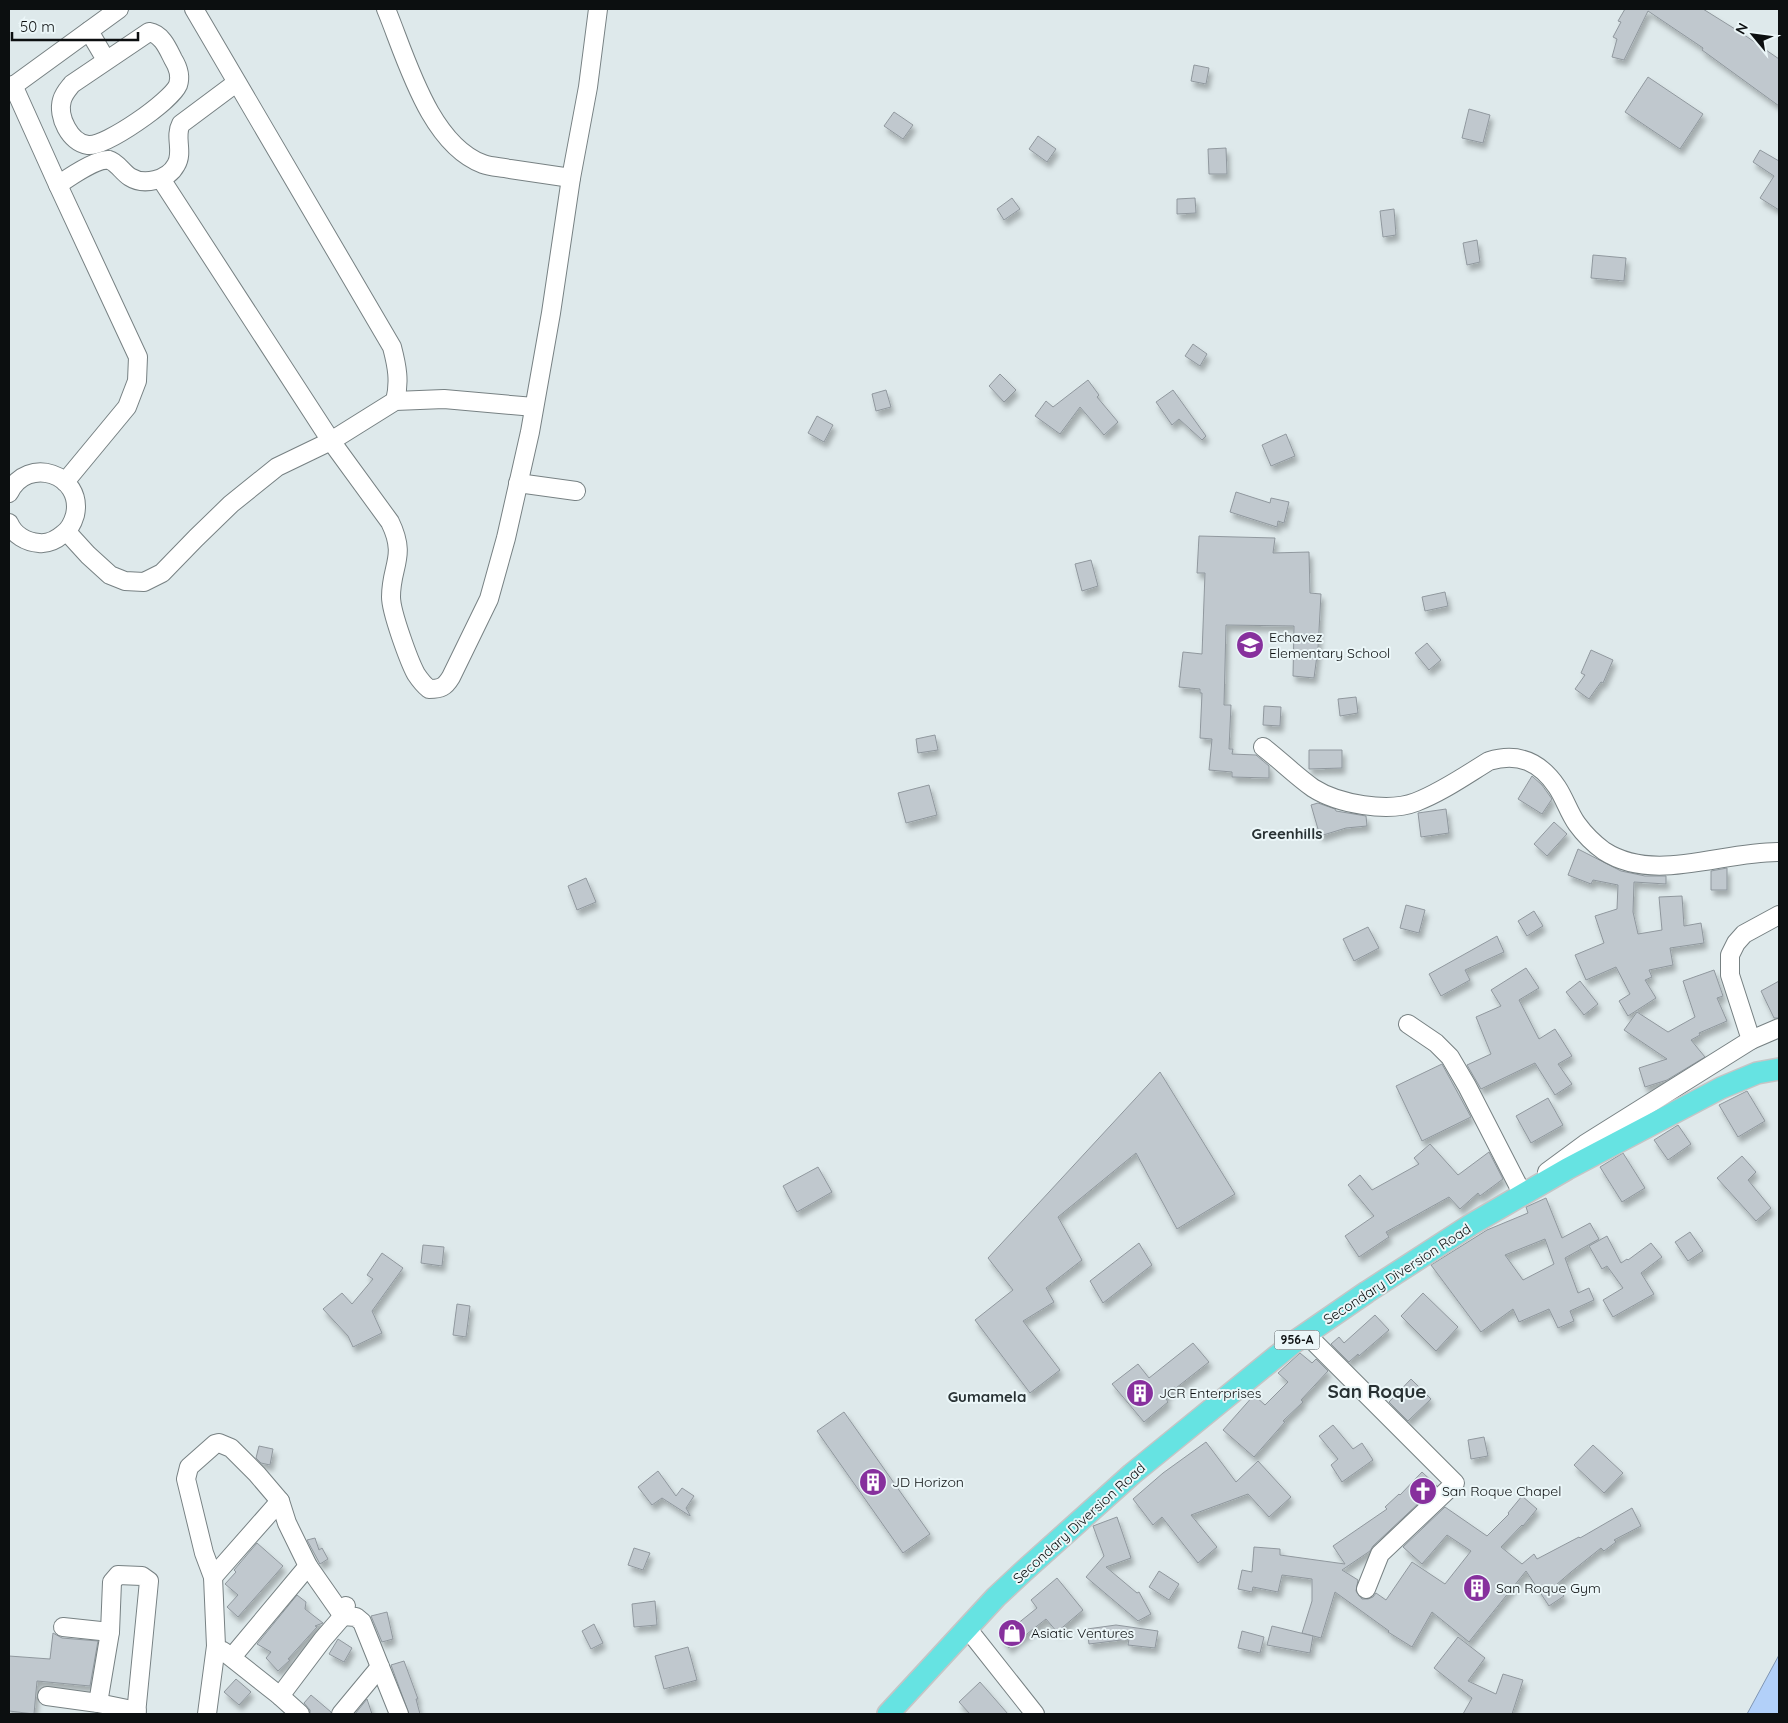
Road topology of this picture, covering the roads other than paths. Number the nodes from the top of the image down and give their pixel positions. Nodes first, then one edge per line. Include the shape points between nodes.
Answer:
1 (119, 9) edge
2 (194, 9) edge
3 (386, 9) edge
4 (598, 9) edge
5 (89, 30) junction
6 (106, 60) junction
7 (236, 83) junction
8 (11, 87) edge
9 (571, 178) junction
10 (161, 179) junction
11 (58, 185) junction
12 (395, 400) junction
13 (534, 406) junction
14 (331, 441) junction
15 (65, 482) junction
16 (518, 484) junction
17 (10, 486) edge
18 (576, 491) dead end
19 (9, 526) edge
20 (67, 532) junction
21 (1263, 747) dead end
22 (1779, 852) edge
23 (1779, 914) edge
24 (1408, 1024) dead end
25 (1779, 1028) edge
26 (1751, 1040) junction
27 (1779, 1070) edge
28 (1527, 1192) junction
29 (1306, 1334) junction
30 (280, 1501) junction
31 (308, 1566) junction
32 (213, 1577) junction
33 (1366, 1589) dead end
34 (345, 1610) junction
35 (63, 1627) dead end
36 (967, 1628) junction
37 (110, 1632) junction
38 (216, 1646) junction
39 (232, 1657) junction
40 (380, 1668) junction
41 (47, 1696) dead end
42 (280, 1696) junction
43 (98, 1703) junction
44 (137, 1713) edge
45 (207, 1714) edge
46 (300, 1714) edge
47 (341, 1714) edge
48 (399, 1714) edge
49 (888, 1714) edge
50 (1035, 1714) edge

1 - 5 street
2 - 7 street
3 - 9 street via 421,97 437,123 468,157 484,165
4 - 9 street
5 - 6 street
5 - 8 street
6 - 6 street via 72,84 61,101 64,122 76,139 88,145 112,138 162,105 178,84 175,61 154,32 145,33
7 - 10 street via 181,124 178,162
7 - 12 street via 392,347 398,370
8 - 11 street
9 - 13 street via 552,313
10 - 11 street via 136,180 107,160 96,162
10 - 14 street
11 - 15 street via 138,357 137,381 127,407
12 - 13 street via 444,399
12 - 14 street
13 - 16 street
14 - 16 street via 396,534 399,546 390,598 392,611 416,674 429,689 445,686 451,677 489,599
14 - 20 street via 277,467 231,504 162,573 144,582 125,581 110,574
15 - 17 street via 42,472 29,474
15 - 20 street via 72,490 76,510
16 - 18 street
19 - 20 street via 31,542 56,540
21 - 22 street via 1320,792 1383,807 1414,803 1489,761 1522,758 1546,774 1557,787 1590,841 1619,858 1669,866
23 - 26 street via 1744,934 1730,955 1730,975
24 - 28 street via 1436,1043 1450,1058
25 - 26 street
26 - 28 street via 1585,1144 1558,1163
27 - 28 main road, Secondary Diversion Road / 956-A via 1757,1073 1721,1088
28 - 29 main road, Secondary Diversion Road / 956-A via 1472,1224
29 - 33 street via 1455,1483 1380,1554
29 - 36 main road, Secondary Diversion Road / 956-A via 1132,1474
30 - 31 street
30 - 32 street
30 - 32 street via 226,1445 215,1444 189,1467 186,1479
31 - 34 street
31 - 39 street
32 - 38 street
34 - 40 street via 362,1622
34 - 42 street
35 - 37 street
36 - 49 main road, Secondary Diversion Road / 956-A
36 - 50 street
37 - 43 street
37 - 44 street via 112,1582 118,1576 146,1578 149,1581
38 - 39 street
38 - 45 street
39 - 42 street
40 - 47 street
40 - 48 street
41 - 43 street
42 - 46 street
43 - 44 street

